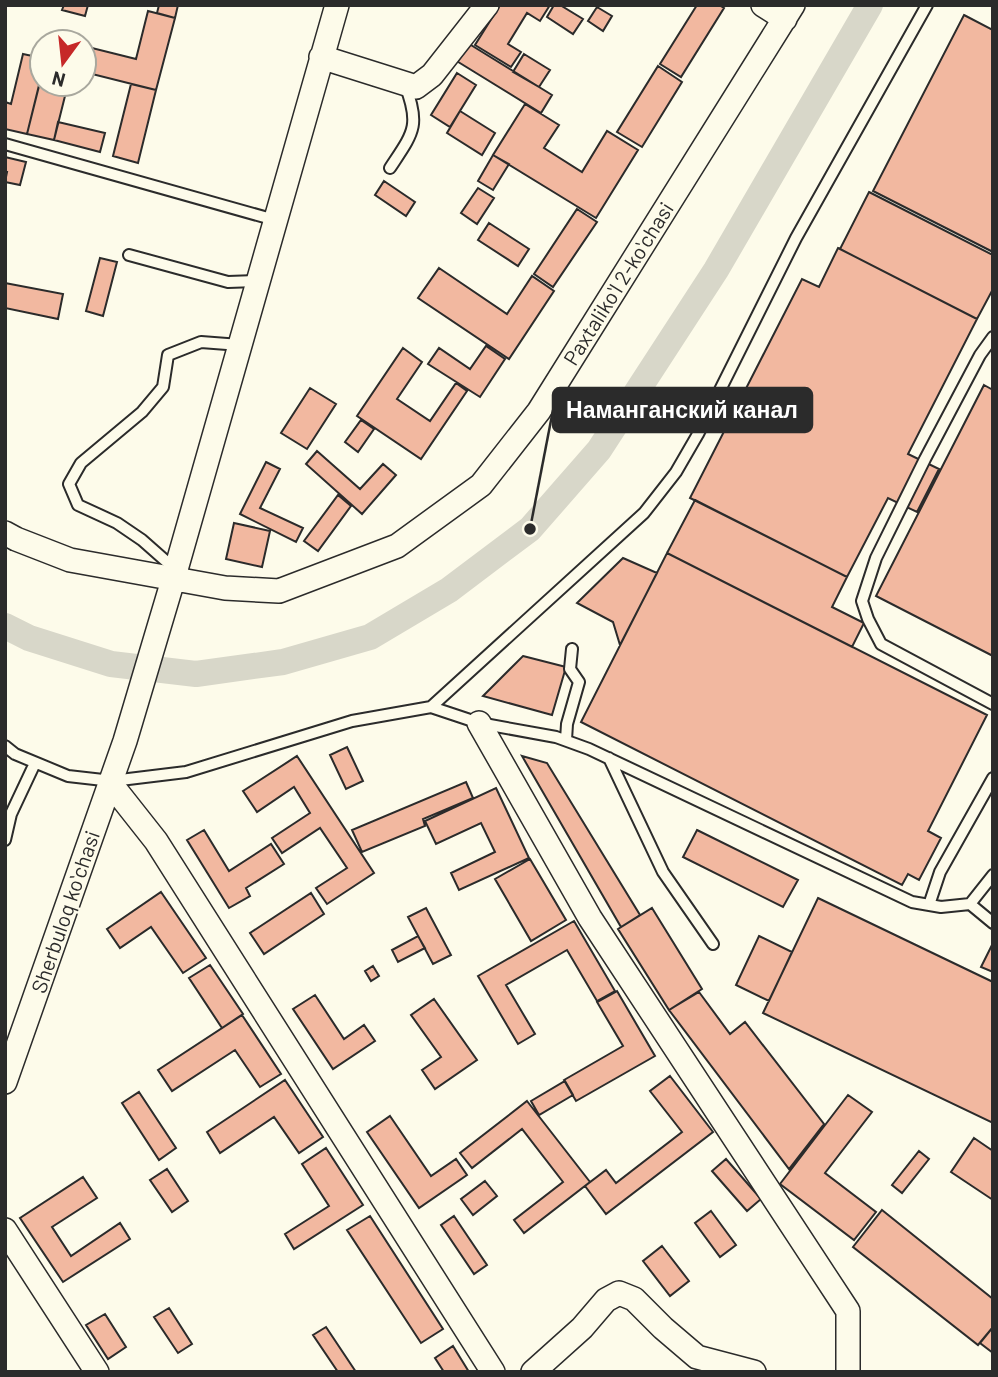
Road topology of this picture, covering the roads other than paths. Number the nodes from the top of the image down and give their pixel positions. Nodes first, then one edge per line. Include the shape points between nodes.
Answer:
1 (337, 5) edge
2 (487, 5) edge
3 (763, 5) edge
4 (927, 5) edge
5 (789, 12) edge
6 (321, 57) junction
7 (405, 85) junction
8 (5, 144) edge
9 (390, 168) dead end
10 (275, 220) junction
11 (129, 255) dead end
12 (258, 281) junction
13 (993, 337) edge
14 (240, 345) junction
15 (5, 533) edge
16 (174, 575) junction
17 (572, 649) dead end
18 (993, 704) edge
19 (431, 707) junction
20 (479, 723) junction
21 (566, 740) junction
22 (5, 746) edge
23 (609, 758) junction
24 (35, 762) junction
25 (993, 778) edge
26 (112, 783) junction
27 (5, 840) edge
28 (993, 875) edge
29 (970, 904) junction
30 (929, 905) junction
31 (993, 923) edge
32 (713, 944) dead end
33 (5, 1082) edge
34 (5, 1230) edge
35 (97, 1372) edge
36 (493, 1372) edge
37 (533, 1372) edge
38 (754, 1372) edge
39 (848, 1372) edge

1 - 6 street, Sherbuloq koʻchasi
2 - 7 street via 424,84
3 - 5 street
4 - 19 lane via 796,238 677,472 644,513
5 - 16 street, Paxtalikoʻl 2-koʻchasi via 539,411 481,485 397,546 279,591 225,588
6 - 7 street
6 - 10 street, Sherbuloq koʻchasi
7 - 9 lane via 415,115 411,136
8 - 10 lane
10 - 12 street, Sherbuloq koʻchasi
11 - 12 lane via 228,282
12 - 14 street, Sherbuloq koʻchasi
13 - 18 lane via 925,459 876,558 862,601 881,644
14 - 16 street, Sherbuloq koʻchasi
14 - 16 lane via 201,342 168,355 163,387 142,412 81,463 69,484 78,505 142,540
15 - 16 street, Paxtalikoʻl 2-koʻchasi via 70,560
16 - 26 street, Sherbuloq koʻchasi
17 - 21 lane via 570,669 579,682
19 - 20 lane
19 - 26 lane via 352,721 186,772
20 - 21 lane
20 - 39 street via 590,918 848,1311
21 - 23 lane
22 - 24 lane
23 - 30 lane via 912,902
23 - 32 lane via 663,872
24 - 26 lane via 68,776
24 - 27 lane via 11,814
25 - 30 lane via 940,872
26 - 33 street, Sherbuloq koʻchasi
26 - 36 street via 156,841
28 - 29 lane
29 - 30 lane
29 - 31 lane
34 - 35 street
37 - 38 street via 606,1300 619,1293 635,1299 697,1357

